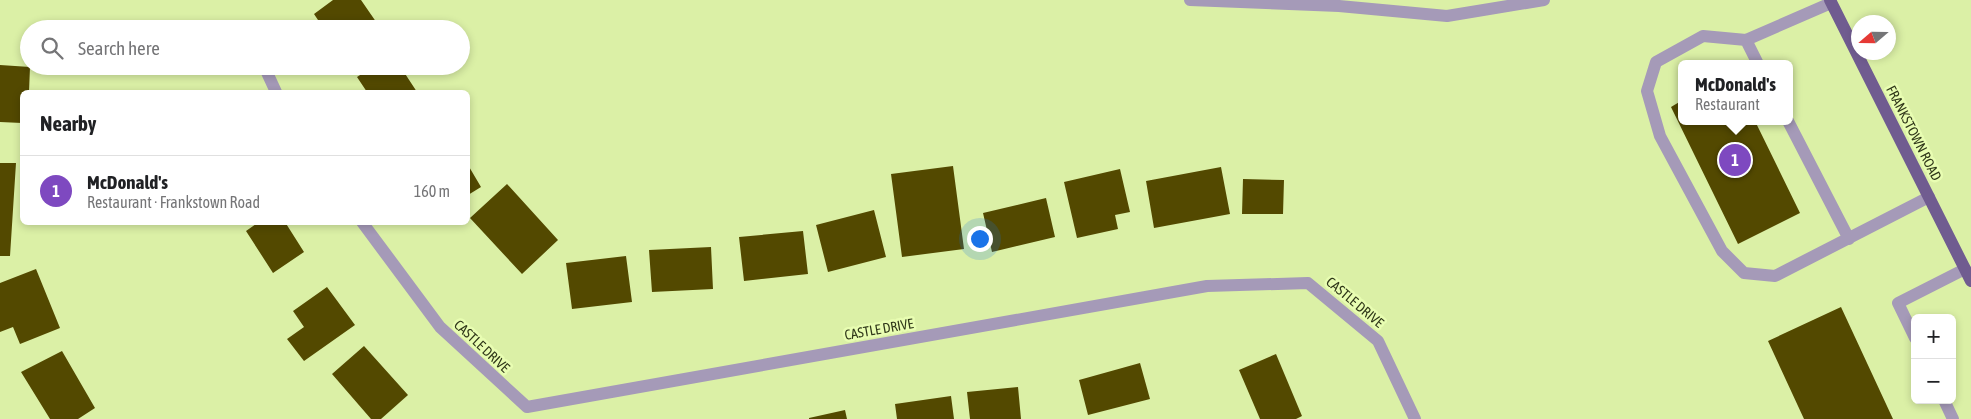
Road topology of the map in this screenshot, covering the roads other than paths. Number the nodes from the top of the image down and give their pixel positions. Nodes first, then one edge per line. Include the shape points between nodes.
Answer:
1 (1190, 0) edge
2 (1544, 0) edge
3 (1830, 1) edge
4 (1746, 40) junction
5 (1756, 60) edge
6 (268, 75) edge
7 (275, 90) edge
8 (1790, 125) edge
9 (1929, 197) junction
10 (364, 225) edge
11 (1849, 238) junction
12 (1968, 275) edge
13 (1911, 330) edge
14 (1946, 404) edge
15 (1416, 419) edge
16 (1953, 419) edge

1 - 2 street via 1338,6 1447,16
3 - 4 street
3 - 9 main road, FRANKSTOWN ROAD
4 - 5 street
4 - 11 street via 1703,36 1656,62 1647,92 1660,136 1722,251 1744,273 1775,276
6 - 7 street
8 - 11 street
9 - 11 street
9 - 12 main road, FRANKSTOWN ROAD
10 - 15 street, CASTLE DRIVE via 440,327 527,408 1207,286 1308,282 1378,341
12 - 13 street via 1898,303
14 - 16 street

